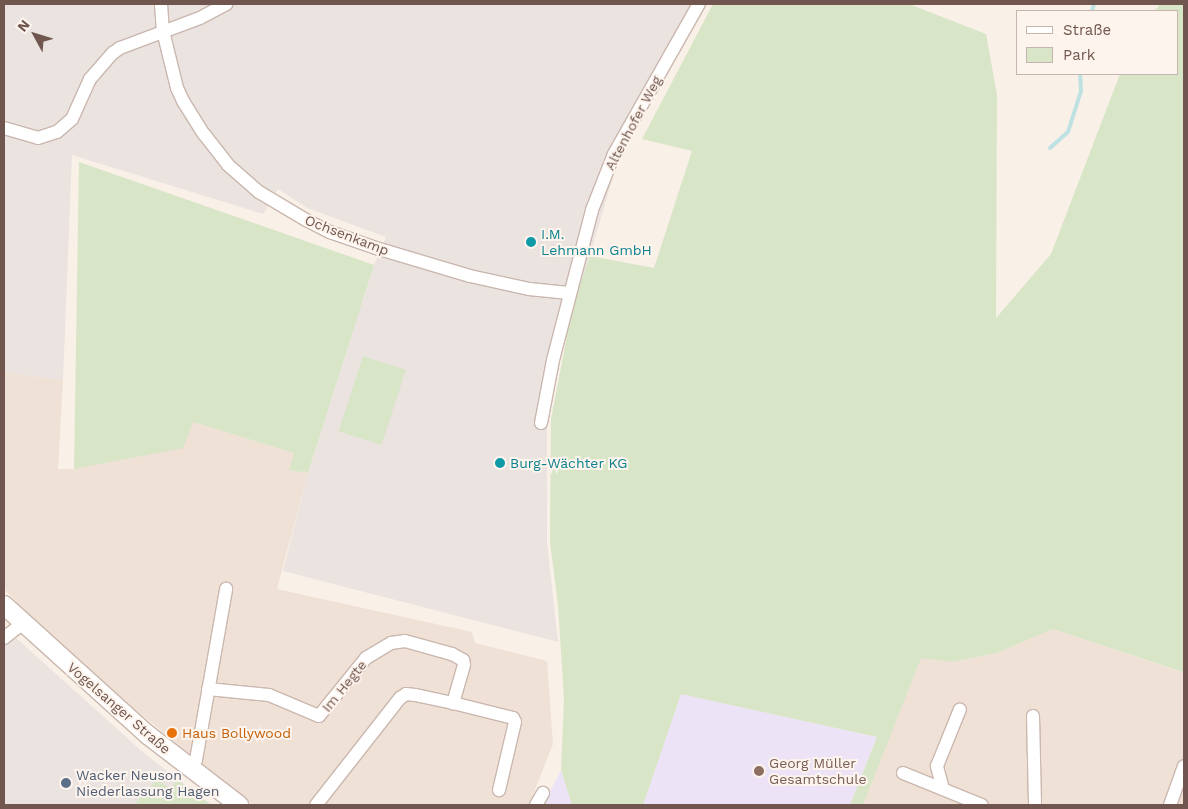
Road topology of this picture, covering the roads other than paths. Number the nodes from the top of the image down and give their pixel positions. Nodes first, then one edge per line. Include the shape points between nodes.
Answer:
1 (161, 4) edge
2 (226, 4) edge
3 (699, 4) edge
4 (163, 31) junction
5 (4, 128) edge
6 (569, 293) junction
7 (541, 423) dead end
8 (226, 589) dead end
9 (4, 605) edge
10 (22, 624) junction
11 (4, 638) edge
12 (208, 689) junction
13 (453, 703) junction
14 (960, 709) dead end
15 (1033, 716) dead end
16 (1184, 766) edge
17 (191, 768) junction
18 (903, 773) dead end
19 (943, 789) junction
20 (499, 790) dead end
21 (543, 792) dead end
22 (239, 805) edge
23 (316, 805) edge
24 (536, 805) edge
25 (982, 805) edge
26 (1035, 805) edge
27 (1170, 805) edge

1 - 4 street, Ochsenkamp
2 - 4 street via 200,18
3 - 6 street, Altenhofer Weg via 614,154 592,210
4 - 5 street via 120,48 105,60 90,79 72,119 57,132 38,138
4 - 6 street, Ochsenkamp via 177,88 196,122 228,165 272,201 330,232 376,248 470,276 529,289
6 - 7 street, Altenhofer Weg
8 - 12 street
9 - 10 street, Vogelsanger Straße
10 - 11 street
10 - 17 street, Vogelsanger Straße via 148,735
12 - 13 street, Im Hegte via 269,695 318,716 366,658 391,643 405,642 463,660
12 - 17 street via 196,760
13 - 20 street via 513,718 515,722
13 - 23 street via 406,694 400,698
14 - 19 street via 937,766
15 - 26 street
16 - 27 street
17 - 22 street, Vogelsanger Straße
18 - 19 street
19 - 25 street
21 - 24 street

